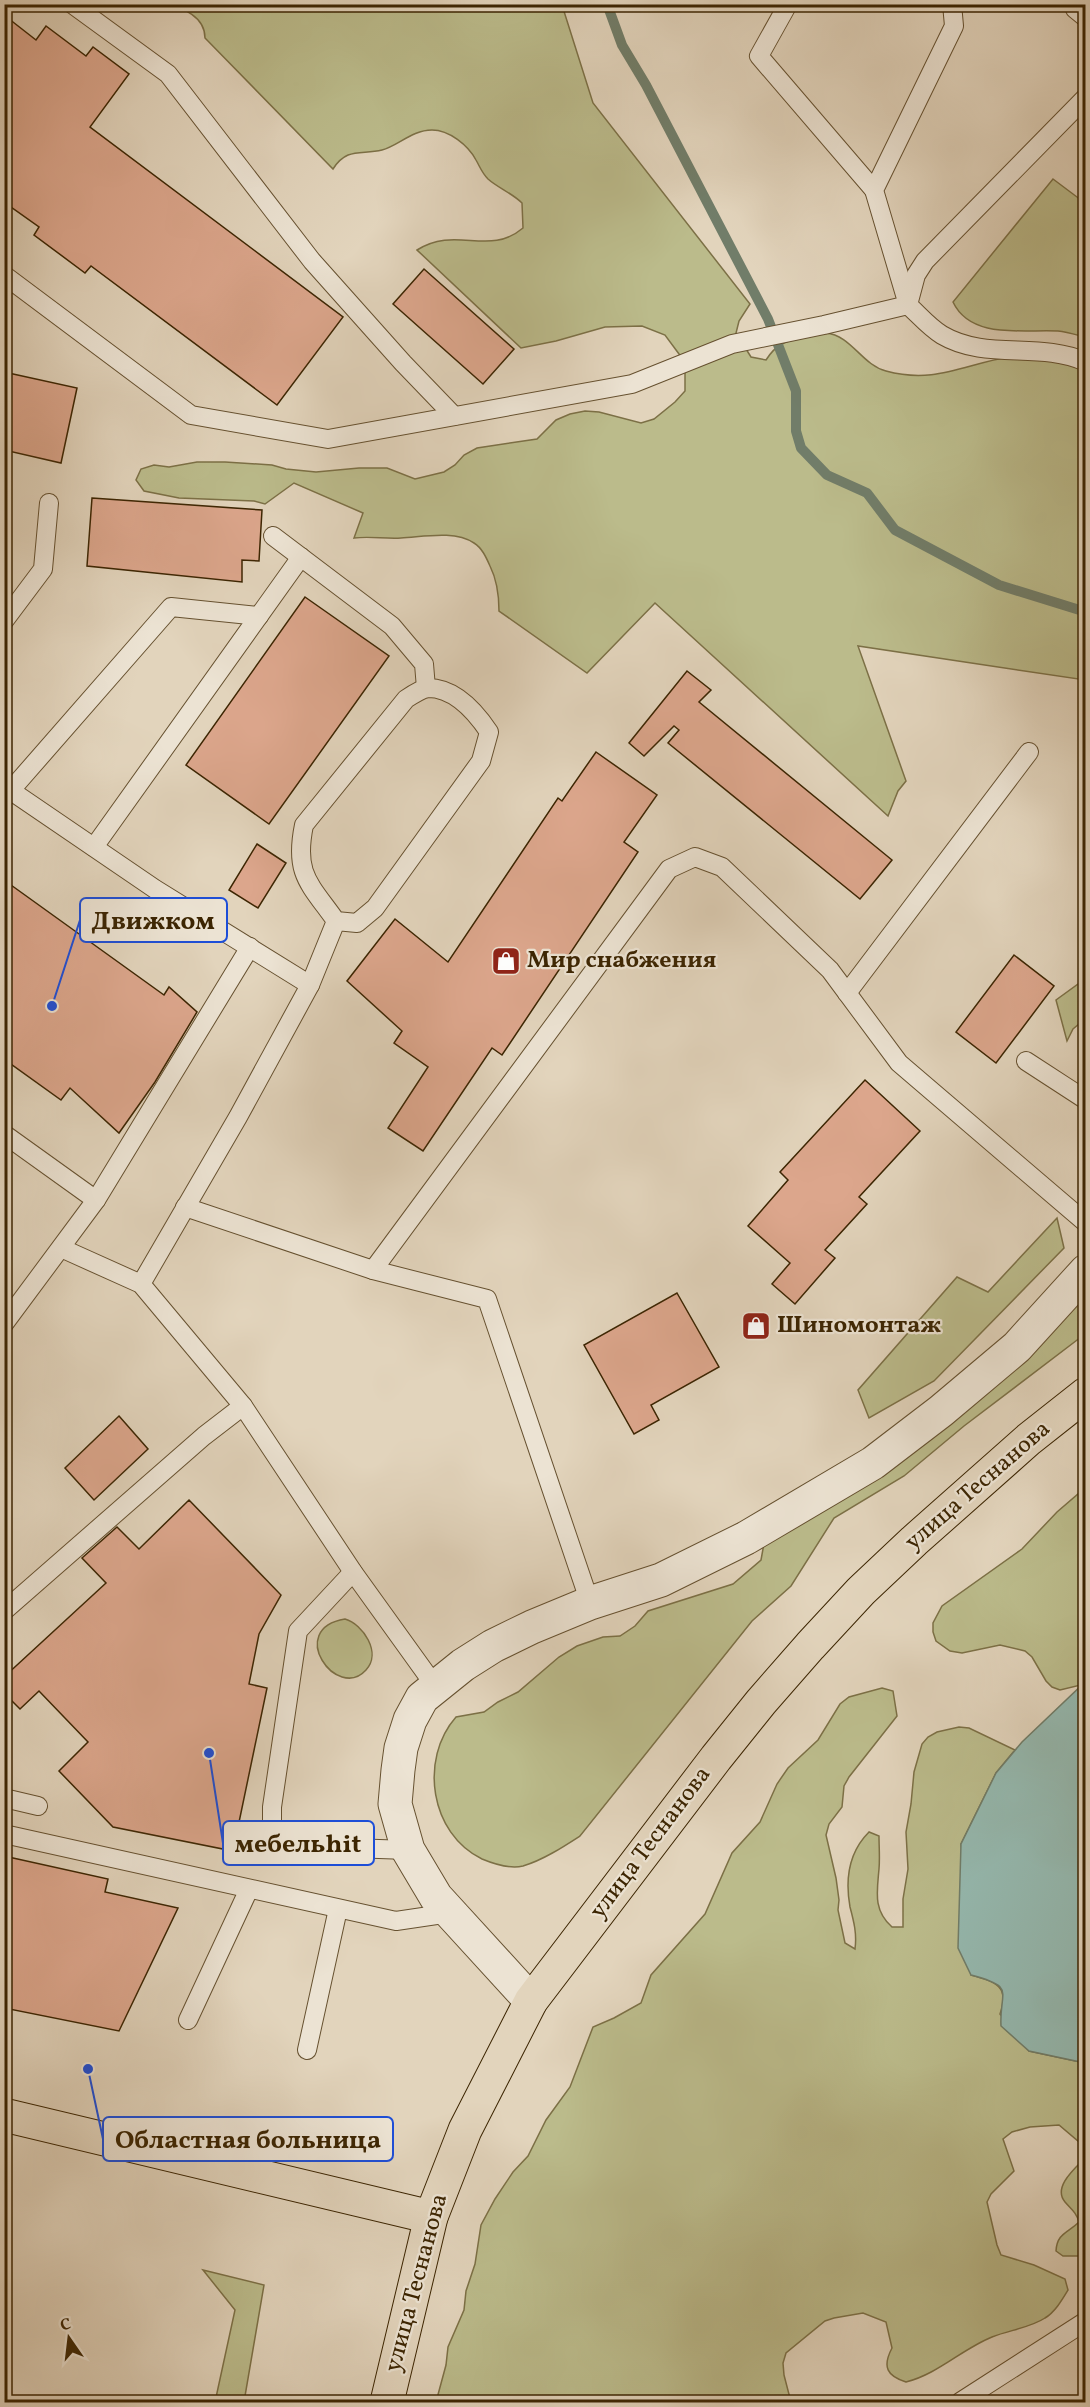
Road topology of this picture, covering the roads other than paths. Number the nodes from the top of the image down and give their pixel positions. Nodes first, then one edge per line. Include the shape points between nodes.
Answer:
1 (72, 4) edge
2 (788, 4) edge
3 (952, 4) edge
4 (1075, 4) edge
5 (1086, 18) edge
6 (1086, 97) edge
7 (874, 190) junction
8 (4, 275) edge
9 (908, 305) junction
10 (1086, 362) edge
11 (454, 416) junction
12 (49, 503) dead end
13 (273, 536) dead end
14 (301, 557) junction
15 (259, 616) junction
16 (4, 621) edge
17 (426, 688) junction
18 (1029, 752) dead end
19 (8, 788) edge
20 (94, 847) junction
21 (336, 921) junction
22 (250, 946) junction
23 (310, 985) junction
24 (847, 993) junction
25 (1026, 1061) dead end
26 (1086, 1100) edge
27 (4, 1134) edge
28 (96, 1200) junction
29 (186, 1208) junction
30 (1086, 1222) edge
31 (61, 1248) junction
32 (373, 1270) junction
33 (1086, 1271) edge
34 (141, 1284) junction
35 (4, 1324) edge
36 (1086, 1394) edge
37 (243, 1406) junction
38 (353, 1572) junction
39 (590, 1603) junction
40 (4, 1611) edge
41 (435, 1686) junction
42 (4, 1798) edge
43 (38, 1806) dead end
44 (4, 1834) edge
45 (408, 1850) junction
46 (249, 1889) junction
47 (338, 1909) junction
48 (450, 1913) junction
49 (531, 2001) junction
50 (188, 2020) dead end
51 (307, 2050) dead end
52 (4, 2115) edge
53 (431, 2217) junction
54 (1086, 2321) edge
55 (387, 2403) edge
56 (960, 2403) edge

1 - 11 lane via 168,74 312,261
2 - 7 lane via 759,56
3 - 7 lane via 954,26
4 - 5 lane via 1075,9
6 - 9 lane via 925,261 916,274
7 - 9 lane
8 - 11 lane via 191,415 328,439
9 - 10 lane via 942,335 980,349 1026,349 1070,355
9 - 11 lane via 732,344 632,384
12 - 16 lane via 43,569
13 - 14 lane
14 - 15 lane
14 - 17 lane via 392,626 424,664
15 - 19 lane via 171,608
15 - 20 lane
17 - 21 lane via 406,699 304,825 299,847 303,875
17 - 21 lane via 448,691 475,712 489,732 482,761 375,908 357,923
18 - 24 lane
19 - 20 lane
20 - 22 lane
21 - 23 lane
22 - 23 lane
22 - 28 lane
23 - 29 lane
24 - 30 lane via 899,1063
24 - 32 lane via 830,970 722,867 695,857 669,869
25 - 26 lane
27 - 28 lane
28 - 31 lane
29 - 32 lane
29 - 34 lane
31 - 34 lane
31 - 35 lane
32 - 39 lane via 487,1299
33 - 39 street via 1017,1347 873,1463 746,1538 661,1580
34 - 37 lane
36 - 49 main road, улица Теснанова via 914,1541 810,1646 716,1758
37 - 38 lane
37 - 40 lane
38 - 41 lane
38 - 45 lane via 298,1631 272,1830 292,1846
39 - 41 street via 493,1646
41 - 45 street via 416,1708 401,1748 395,1804
42 - 43 lane
44 - 46 lane
45 - 48 street
46 - 47 lane
46 - 50 lane
47 - 48 lane via 396,1922
47 - 51 lane
48 - 49 street
49 - 53 main road, улица Теснанова via 465,2130
52 - 53 main road
53 - 55 main road, улица Теснанова
54 - 56 lane

